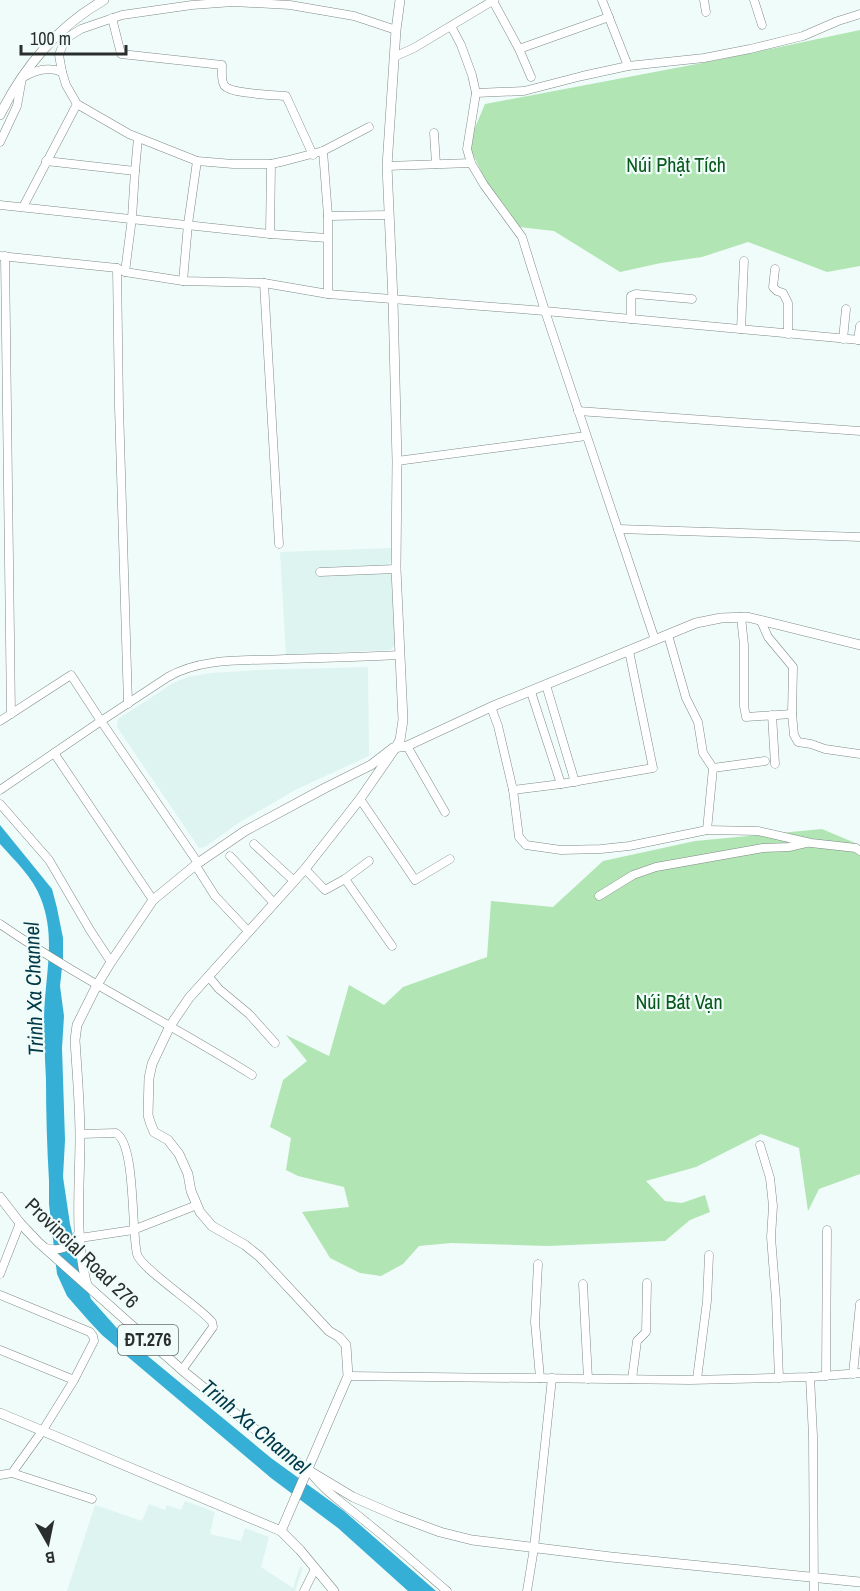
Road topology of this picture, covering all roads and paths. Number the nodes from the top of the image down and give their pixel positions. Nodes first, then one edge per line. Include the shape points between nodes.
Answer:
1 (104, 0) edge
2 (400, 0) edge
3 (494, 0) edge
4 (602, 0) edge
5 (704, 0) edge
6 (754, 0) edge
7 (192, 3) edge
8 (706, 12) dead end
9 (860, 14) edge
10 (609, 17) junction
11 (112, 18) junction
12 (762, 25) dead end
13 (451, 26) junction
14 (396, 30) junction
15 (519, 49) junction
16 (394, 57) junction
17 (628, 66) junction
18 (62, 72) junction
19 (531, 77) dead end
20 (22, 78) junction
21 (476, 93) junction
22 (77, 104) junction
23 (0, 115) edge
24 (369, 127) dead end
25 (434, 133) dead end
26 (138, 138) junction
27 (0, 142) edge
28 (323, 152) junction
29 (313, 155) junction
30 (46, 161) junction
31 (197, 161) junction
32 (471, 163) junction
33 (271, 164) junction
34 (436, 164) junction
35 (387, 166) junction
36 (135, 171) junction
37 (0, 205) edge
38 (23, 207) junction
39 (389, 215) junction
40 (328, 216) junction
41 (132, 218) junction
42 (188, 224) junction
43 (270, 234) junction
44 (327, 238) junction
45 (2, 256) edge
46 (744, 261) dead end
47 (775, 269) dead end
48 (121, 270) junction
49 (183, 280) junction
50 (264, 283) junction
51 (327, 294) junction
52 (692, 299) dead end
53 (393, 300) junction
54 (846, 309) dead end
55 (545, 311) junction
56 (631, 319) junction
57 (860, 326) edge
58 (741, 329) junction
59 (788, 334) junction
60 (843, 339) junction
61 (859, 340) edge
62 (578, 411) junction
63 (860, 431) edge
64 (586, 435) junction
65 (397, 461) junction
66 (618, 529) junction
67 (860, 537) edge
68 (279, 544) dead end
69 (396, 568) junction
70 (320, 572) dead end
71 (741, 617) junction
72 (761, 621) junction
73 (668, 635) junction
74 (655, 640) junction
75 (860, 645) edge
76 (629, 651) junction
77 (400, 655) junction
78 (546, 685) junction
79 (531, 692) junction
80 (128, 704) junction
81 (491, 707) junction
82 (12, 714) junction
83 (792, 714) junction
84 (772, 715) junction
85 (0, 721) edge
86 (101, 721) junction
87 (407, 746) junction
88 (396, 747) junction
89 (54, 753) junction
90 (860, 754) edge
91 (765, 761) dead end
92 (775, 764) dead end
93 (713, 768) junction
94 (574, 782) junction
95 (561, 784) junction
96 (513, 789) junction
97 (0, 790) edge
98 (360, 799) junction
99 (0, 804) edge
100 (446, 812) dead end
101 (707, 830) junction
102 (811, 843) junction
103 (254, 844) dead end
104 (860, 851) edge
105 (230, 856) dead end
106 (450, 859) dead end
107 (369, 861) dead end
108 (197, 865) junction
109 (305, 869) junction
110 (345, 879) junction
111 (294, 881) junction
112 (599, 896) dead end
113 (153, 900) junction
114 (274, 903) junction
115 (0, 924) edge
116 (248, 931) junction
117 (392, 946) dead end
118 (111, 962) junction
119 (209, 977) junction
120 (97, 986) junction
121 (170, 1026) junction
122 (275, 1043) dead end
123 (252, 1075) dead end
124 (80, 1134) junction
125 (760, 1145) dead end
126 (0, 1197) edge
127 (197, 1205) junction
128 (20, 1223) junction
129 (133, 1230) junction
130 (827, 1230) dead end
131 (80, 1234) junction
132 (45, 1247) junction
133 (709, 1255) dead end
134 (538, 1264) dead end
135 (0, 1274) edge
136 (648, 1283) dead end
137 (583, 1284) dead end
138 (87, 1285) junction
139 (0, 1295) edge
140 (860, 1304) edge
141 (0, 1350) edge
142 (182, 1370) junction
143 (856, 1373) edge
144 (348, 1376) junction
145 (826, 1376) junction
146 (810, 1377) junction
147 (540, 1378) junction
148 (552, 1378) junction
149 (779, 1378) junction
150 (588, 1379) junction
151 (632, 1379) junction
152 (697, 1379) junction
153 (74, 1380) junction
154 (0, 1413) edge
155 (44, 1430) junction
156 (308, 1470) junction
157 (12, 1473) junction
158 (0, 1475) edge
159 (92, 1499) dead end
160 (281, 1531) junction
161 (534, 1548) junction
162 (315, 1569) junction
163 (814, 1577) junction
164 (860, 1582) edge
165 (304, 1591) edge
166 (334, 1591) edge
167 (447, 1591) edge
168 (527, 1591) edge
169 (814, 1591) edge

1 - 20 main road via 64,28
2 - 14 main road
3 - 13 street
3 - 15 street
4 - 10 street
5 - 8 street
6 - 12 street
7 - 11 street
7 - 14 street via 290,5 354,16
9 - 17 street via 803,36 750,49
10 - 15 street
10 - 17 street
11 - 18 street via 65,39 59,55
11 - 29 street via 121,54 222,65 222,80 227,88 286,96
13 - 16 street
13 - 21 street
14 - 16 main road
15 - 19 street
16 - 35 main road
17 - 21 street via 524,91
18 - 20 street via 33,71
18 - 22 street
20 - 23 main road
20 - 27 street via 16,106
21 - 32 street via 467,149
22 - 26 street
22 - 30 street
24 - 28 street
25 - 34 street
26 - 31 street
26 - 36 street
28 - 29 street
28 - 40 street
29 - 33 street
30 - 36 street
30 - 38 street
31 - 33 street
31 - 42 street
32 - 34 street
32 - 55 street via 522,237
33 - 43 street
34 - 35 street
35 - 39 main road
36 - 41 street
37 - 38 street
38 - 41 street
39 - 40 street
39 - 53 main road
40 - 44 street
41 - 42 street
41 - 48 street
42 - 43 street
42 - 49 street
43 - 44 street
44 - 51 street
45 - 48 street
45 - 82 street
46 - 58 street
47 - 59 street via 773,287 783,293 788,303
48 - 49 street
48 - 80 street via 119,407
49 - 50 street
50 - 51 street
50 - 68 street
51 - 53 street
52 - 56 street via 636,294 632,296
53 - 55 street
53 - 65 main road
54 - 60 street
55 - 56 street
55 - 62 street
56 - 58 street
57 - 61 street
58 - 59 street
59 - 60 street
60 - 61 street
62 - 63 street
62 - 64 street
64 - 65 street
64 - 66 street
65 - 69 main road
66 - 67 street
66 - 74 street
69 - 70 street
69 - 77 main road
71 - 72 main road
71 - 73 main road via 696,623
71 - 84 street via 746,717
72 - 75 main road
72 - 83 street via 768,637 792,667
73 - 74 main road
73 - 93 street via 686,698 698,722 703,753
74 - 76 main road
76 - 78 main road
76 - 94 street via 653,768
77 - 80 street via 202,664 178,671
77 - 88 main road via 403,720
78 - 79 main road
78 - 94 street
79 - 81 main road
79 - 95 street
80 - 86 street
81 - 87 main road
81 - 96 street
82 - 85 street
82 - 86 street via 71,675
83 - 84 street
83 - 90 street via 798,742
84 - 92 street
86 - 89 street
86 - 108 street
87 - 88 main road
87 - 100 street
88 - 98 main road
88 - 108 main road via 371,765 245,831
89 - 97 street
89 - 113 street
91 - 93 street
93 - 101 street
94 - 95 street
95 - 96 street
96 - 101 street via 519,837 526,845 561,850 601,849
98 - 106 street via 415,880
98 - 109 main road
99 - 118 street via 49,860
101 - 102 street via 758,831
102 - 104 street
102 - 112 street via 656,867 633,875
103 - 111 street
105 - 114 street
107 - 110 street
108 - 113 main road
108 - 116 street via 215,896
109 - 110 street via 325,890
109 - 111 main road
110 - 117 street
111 - 114 main road
113 - 118 main road
114 - 116 main road
115 - 120 street
116 - 119 main road
118 - 120 main road
119 - 121 main road
119 - 122 street
120 - 121 street
120 - 124 main road via 76,1033
121 - 123 street
121 - 127 main road via 152,1064 148,1115 154,1132 168,1140 179,1154
124 - 129 street via 116,1132 121,1137 129,1160
124 - 131 main road
125 - 149 street via 772,1197
126 - 128 main road, Provincial Road 276 / ĐT.276
127 - 129 street
127 - 144 main road via 212,1226 260,1257 328,1331 345,1343
128 - 132 main road, Provincial Road 276 / ĐT.276
128 - 135 street
129 - 131 street
129 - 142 street via 138,1260 212,1322 213,1327
130 - 145 street
131 - 132 street via 67,1248
131 - 138 main road
132 - 138 main road, Provincial Road 276 / ĐT.276
133 - 152 street
134 - 147 street via 535,1322
136 - 151 street via 646,1332 638,1341
137 - 150 street
138 - 142 main road, Provincial Road 276 / ĐT.276
139 - 153 street via 90,1332 94,1341
140 - 143 street
141 - 153 street
142 - 156 main road, Provincial Road 276 / ĐT.276
143 - 145 street
144 - 147 street
144 - 156 main road
145 - 146 street
146 - 149 street
146 - 163 street
147 - 148 street
148 - 150 street
148 - 161 street
149 - 152 street
150 - 151 street
151 - 152 street
153 - 155 street
154 - 155 main road
155 - 157 street
155 - 160 main road
156 - 160 main road
156 - 161 main road, Provincial Road 276 via 353,1497 440,1532
156 - 167 street via 338,1501
157 - 158 street
157 - 159 street
160 - 162 main road
161 - 163 main road, Provincial Road 276
161 - 168 street
162 - 165 street
162 - 166 main road
163 - 164 main road, Provincial Road 276
163 - 169 street

